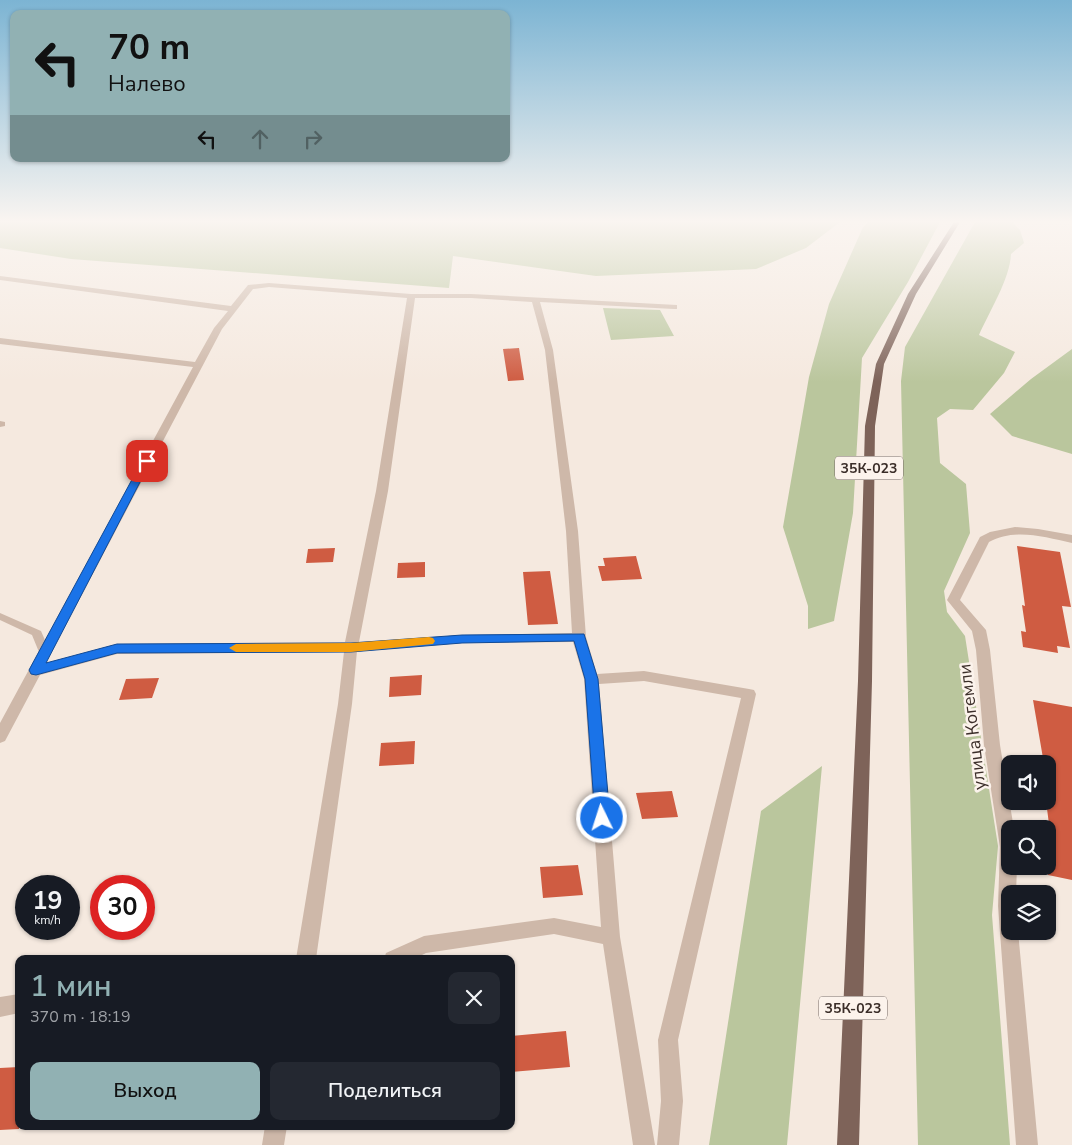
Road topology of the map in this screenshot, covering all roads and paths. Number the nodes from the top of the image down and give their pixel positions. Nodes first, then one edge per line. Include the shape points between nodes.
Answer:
1 (924, 275) edge
2 (0, 278) edge
3 (411, 296) junction
4 (535, 300) junction
5 (674, 307) dead end
6 (232, 309) junction
7 (0, 342) edge
8 (198, 365) junction
9 (1072, 539) edge
10 (0, 616) edge
11 (579, 637) junction
12 (351, 647) junction
13 (45, 654) junction
14 (36, 670) junction
15 (591, 679) junction
16 (0, 737) edge
17 (611, 937) junction
18 (307, 955) edge
19 (402, 955) edge
20 (15, 1004) edge
21 (0, 1007) edge
22 (275, 1130) edge
23 (273, 1145) edge
24 (644, 1145) edge
25 (668, 1145) edge
26 (848, 1145) edge
27 (1027, 1145) edge

1 - 26 main road, 35К-023 via 880,364 870,426 866,681
2 - 6 street
3 - 4 street
3 - 6 street via 269,285 251,287
3 - 12 street via 382,491
4 - 5 street
4 - 11 street via 549,350 572,531
6 - 8 street
7 - 8 street
8 - 13 street
9 - 27 street, улица Когемли via 1019,530 992,534 984,540 953,600 978,630 983,650 992,745 1009,847 1007,906
10 - 13 lane via 37,632
11 - 12 street via 462,639
11 - 15 street
12 - 14 street via 117,648
12 - 18 street
13 - 14 street
14 - 16 street
15 - 17 street
15 - 25 street via 644,676 749,694 668,1040 672,1100
17 - 19 street via 554,926 424,945
17 - 24 street
20 - 21 street
22 - 23 street

